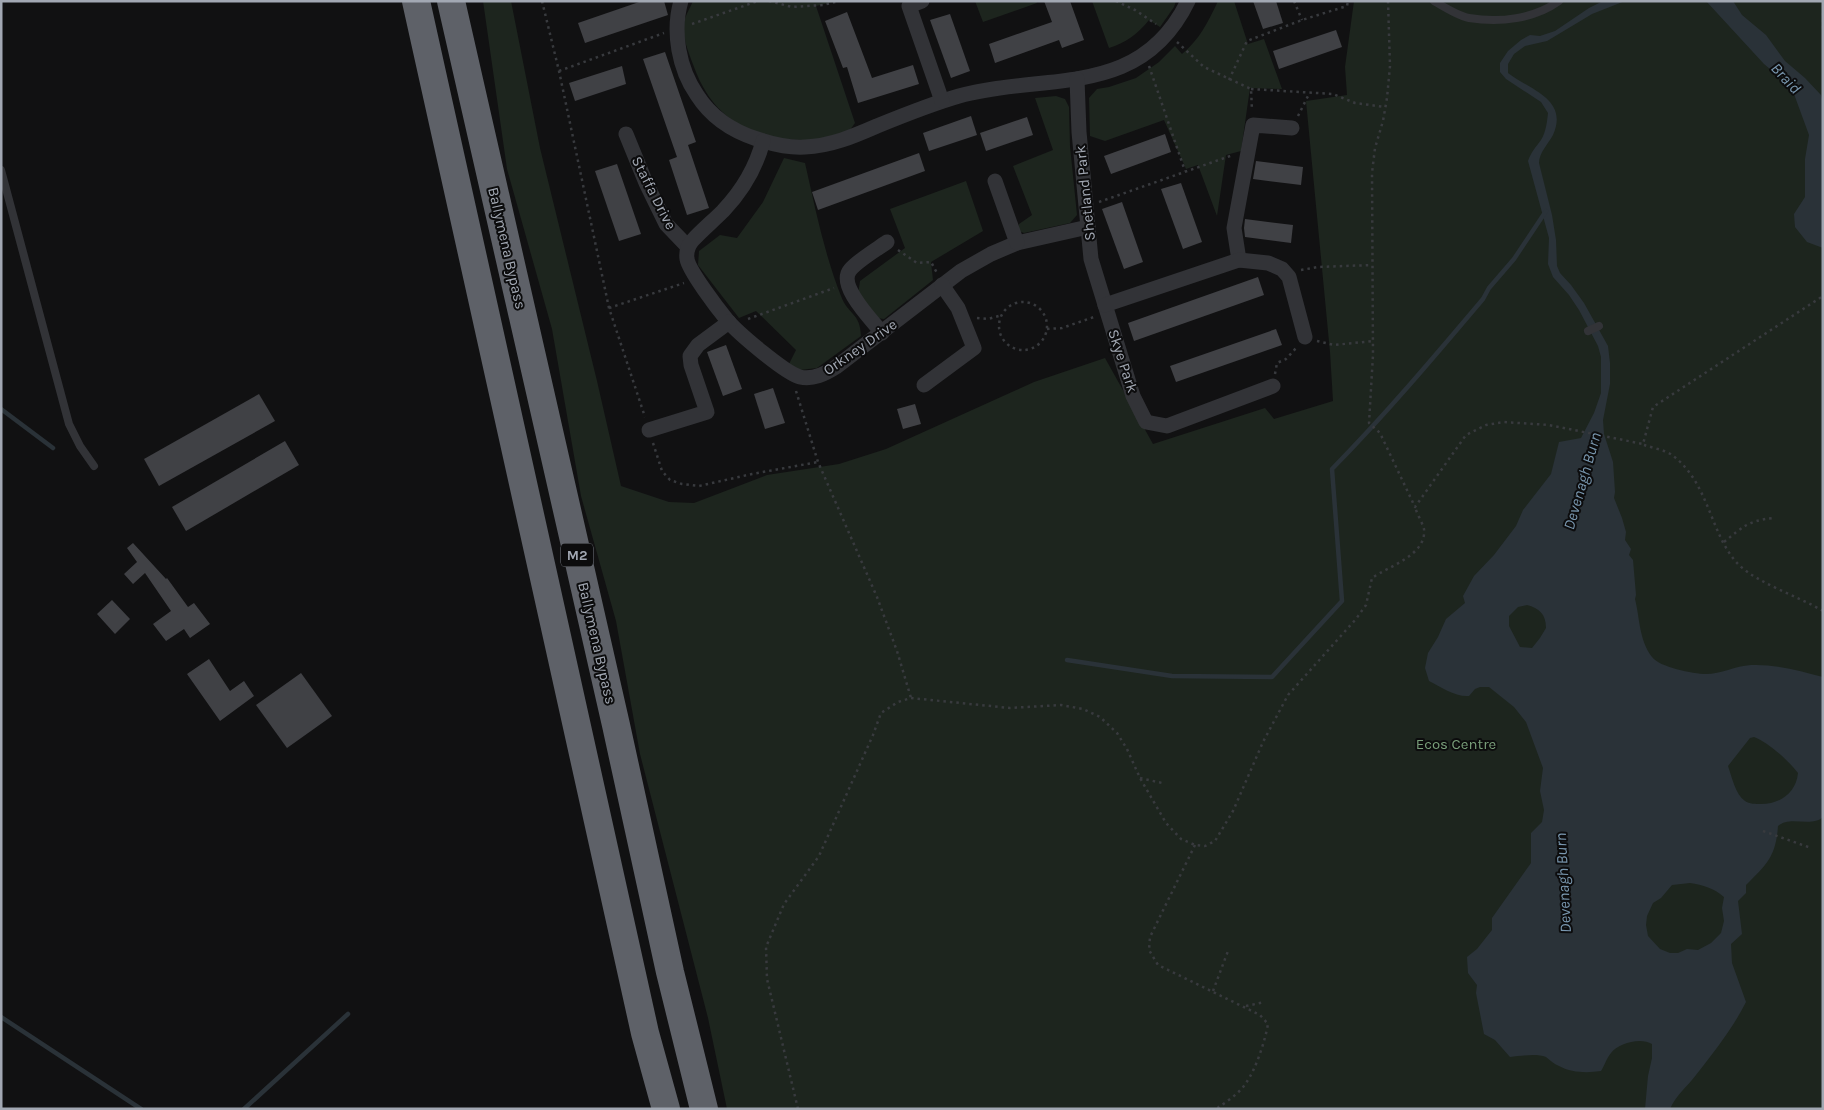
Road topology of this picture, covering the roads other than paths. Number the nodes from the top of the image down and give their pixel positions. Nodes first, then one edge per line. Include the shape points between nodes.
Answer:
1 (416, 1) edge
2 (451, 1) edge
3 (681, 1) edge
4 (922, 1) edge
5 (1188, 1) edge
6 (1434, 1) edge
7 (1560, 1) edge
8 (1077, 79) junction
9 (942, 101) junction
10 (1292, 128) road end
11 (626, 134) dead end
12 (763, 141) junction
13 (1, 170) edge
14 (995, 181) dead end
15 (1088, 227) junction
16 (887, 242) road end
17 (1017, 243) junction
18 (688, 247) junction
19 (1239, 260) junction
20 (942, 285) junction
21 (1105, 305) junction
22 (731, 323) junction
23 (1599, 326) dead end
24 (1588, 332) dead end
25 (882, 333) junction
26 (1305, 337) road end
27 (924, 385) dead end
28 (1273, 386) road end
29 (649, 430) road end
30 (94, 466) dead end
31 (666, 1109) edge
32 (704, 1109) edge

1 - 31 highway, M2 via 645,1033
2 - 32 highway, Ballymena Bypass / M2 via 670,972
3 - 12 street via 676,29 682,63 691,85 724,124
4 - 9 street via 909,6
5 - 8 street via 1168,33 1145,54 1114,71
6 - 7 lane via 1468,18 1500,20 1526,17
8 - 9 street via 988,90
8 - 15 street, Shetland Park
9 - 12 street via 830,144 795,147
10 - 19 street via 1253,125 1234,228
11 - 18 street, Staffa Drive via 666,224
12 - 18 street via 756,164 741,189
13 - 30 lane via 69,424
14 - 17 street
15 - 17 street, Orkney Drive
15 - 21 street, Shetland Park via 1091,259
16 - 25 street via 850,270 847,276 855,300
17 - 20 street, Orkney Drive via 961,271
18 - 22 street via 687,260 695,275
19 - 21 street
19 - 26 street via 1272,264 1287,273
20 - 25 street, Orkney Drive
20 - 27 street via 955,302 974,348
21 - 28 street, Skye Park via 1133,396 1146,422 1167,426
22 - 25 street, Orkney Drive via 784,369 796,376 809,378 829,372
22 - 29 street via 698,345 690,356 707,412
23 - 24 lane

